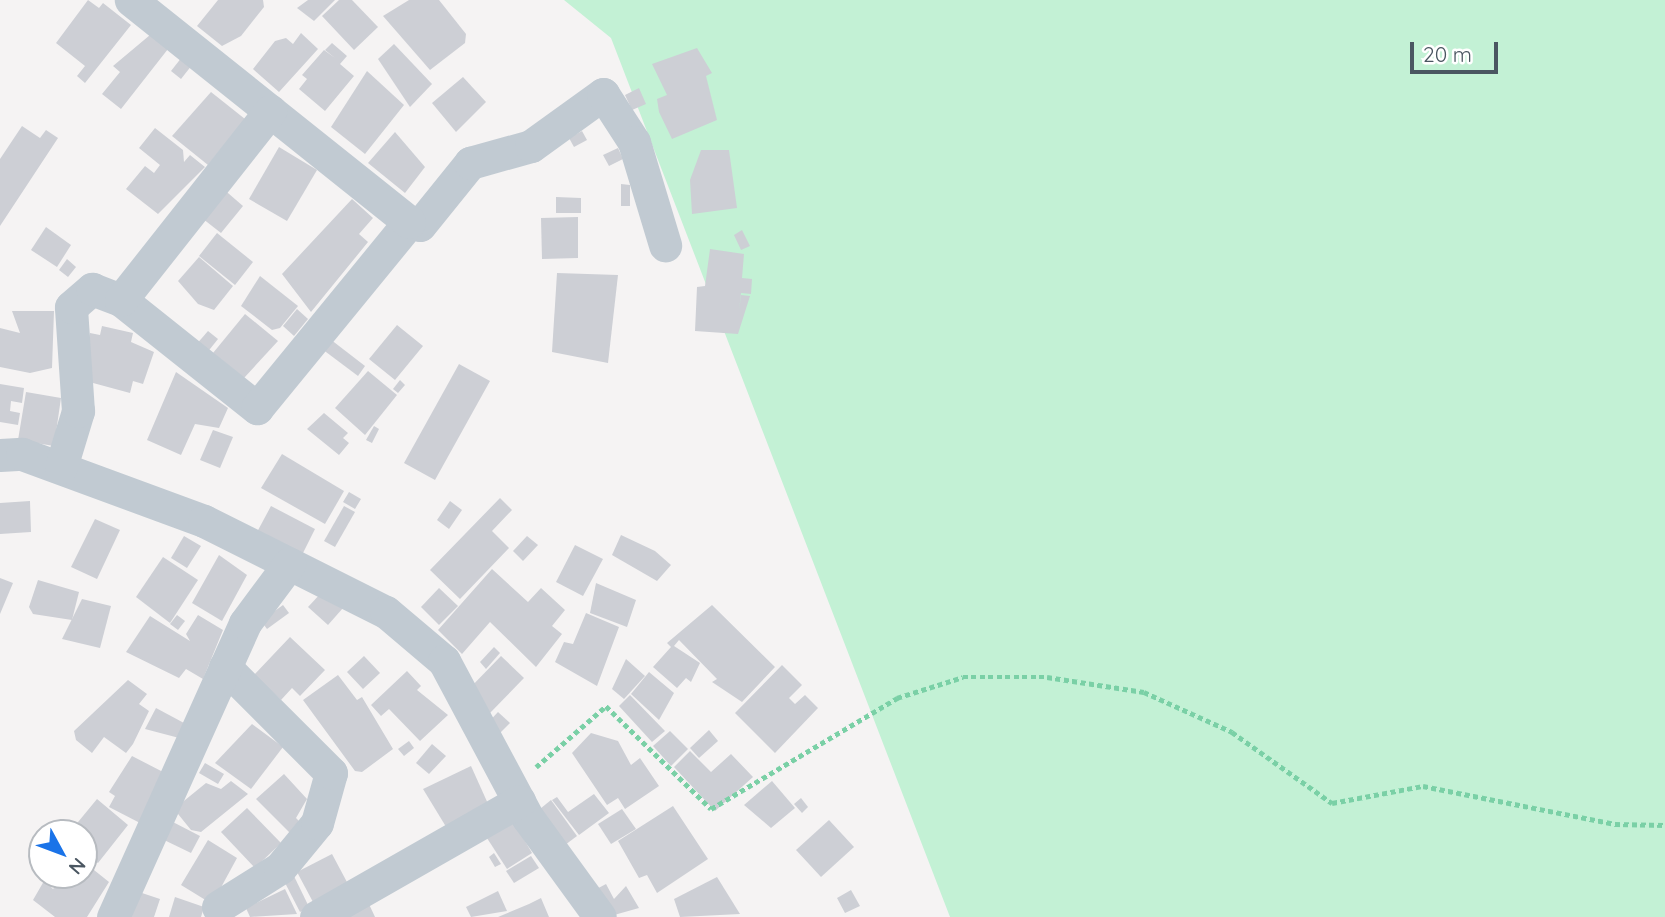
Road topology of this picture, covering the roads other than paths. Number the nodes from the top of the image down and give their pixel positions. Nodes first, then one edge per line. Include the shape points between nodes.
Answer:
1 (131, 0) edge
2 (270, 111) junction
3 (409, 222) junction
4 (665, 245) dead end
5 (121, 300) junction
6 (0, 455) edge
7 (61, 467) junction
8 (289, 564) junction
9 (225, 667) junction
10 (515, 795) junction
11 (218, 907) dead end
12 (113, 917) edge
13 (316, 917) edge
14 (600, 917) edge

1 - 2 street
2 - 3 street
2 - 5 street
3 - 4 street via 420,225 470,163 531,146 603,94 634,142
3 - 5 street via 257,408
5 - 7 street via 92,289 71,307 78,411
6 - 7 street via 22,454
7 - 8 street via 204,521
8 - 9 street via 245,622
8 - 10 street via 386,612 444,661
9 - 11 street via 331,773 317,823 280,867
9 - 12 street
10 - 13 street
10 - 14 street

